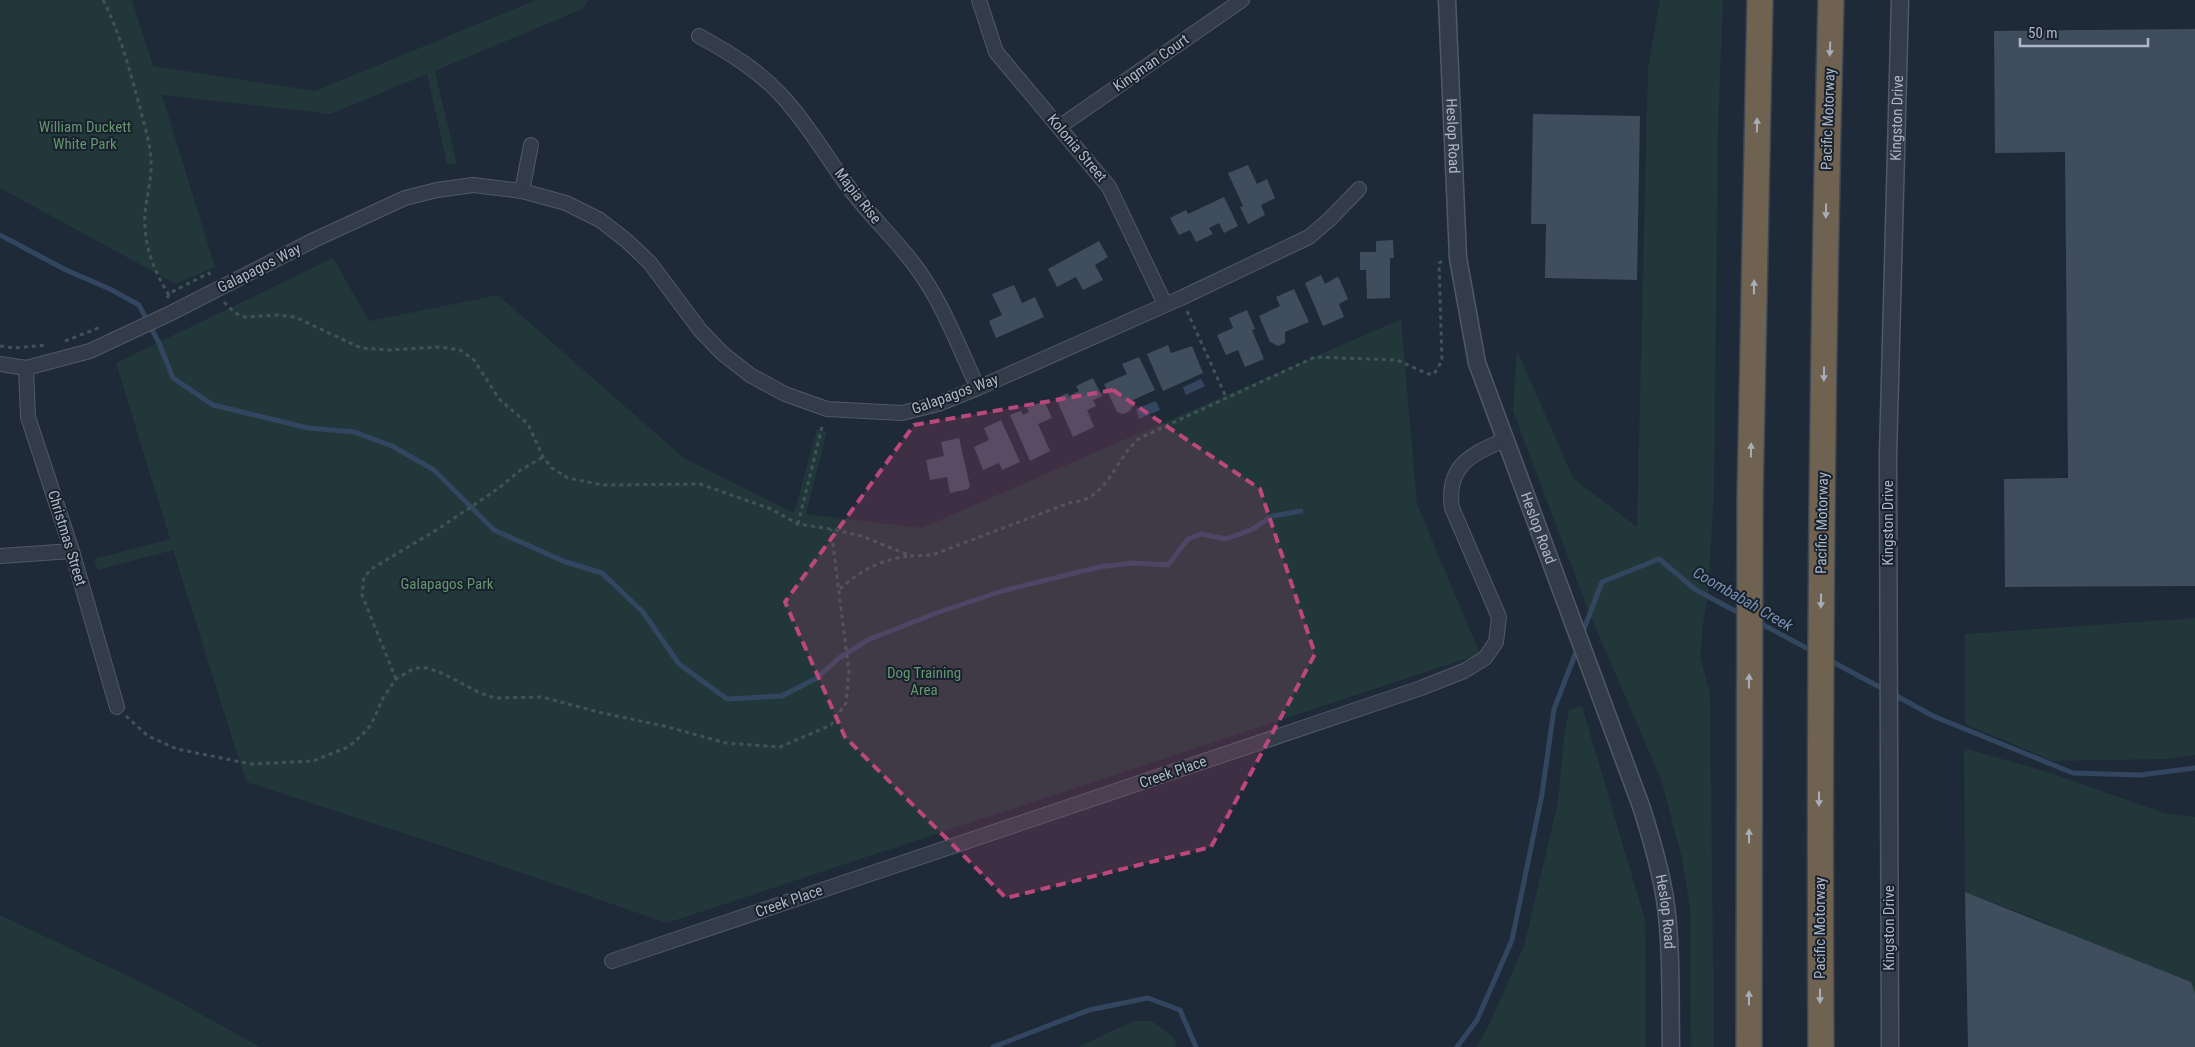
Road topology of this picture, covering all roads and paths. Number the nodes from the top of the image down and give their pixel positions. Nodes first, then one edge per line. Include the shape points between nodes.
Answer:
1 (103, 0) edge
2 (979, 0) edge
3 (1242, 0) edge
4 (1447, 0) edge
5 (1760, 0) edge
6 (1831, 0) edge
7 (1900, 0) edge
8 (699, 36) dead end
9 (1059, 126) junction
10 (531, 145) dead end
11 (1359, 189) dead end
12 (522, 191) junction
13 (168, 295) dead end
14 (1181, 298) junction
15 (1165, 304) junction
16 (109, 324) dead end
17 (60, 342) dead end
18 (52, 345) dead end
19 (0, 346) edge
20 (0, 364) edge
21 (26, 368) junction
22 (978, 388) junction
23 (1226, 397) dead end
24 (827, 408) junction
25 (1504, 440) junction
26 (543, 457) dead end
27 (798, 524) dead end
28 (831, 529) dead end
29 (72, 551) junction
30 (0, 556) edge
31 (912, 556) dead end
32 (839, 590) junction
33 (396, 679) junction
34 (117, 707) joint
35 (612, 961) dead end
36 (1671, 1047) edge
37 (1749, 1047) edge
38 (1821, 1047) edge
39 (1890, 1047) edge

1 - 13 path via 124,48 149,143 152,174 145,215 147,244 151,262
2 - 9 street, Kolonia Street via 996,52
3 - 9 street, Kingman Court
4 - 25 street, Heslop Road via 1458,258 1477,363
37 -> 5 highway via 1750,498
6 -> 38 highway, Pacific Motorway via 1819,750
7 - 39 street, Kingston Drive via 1888,456
8 - 22 street, Mapia Rise via 732,54 783,97 857,198 932,291
9 - 15 street, Kolonia Street via 1109,187
10 - 12 street
11 - 14 street, Galapagos Way via 1309,237
12 - 21 street, Galapagos Way via 473,185 404,198 90,351
12 - 24 street, Galapagos Way via 566,203 600,220 650,264 700,330 722,353 750,375 785,394
14 - 15 street, Galapagos Way
14 - 23 path
15 - 22 street, Galapagos Way
16 - 17 path
18 - 19 path
20 - 21 street, Galapagos Way
21 - 29 street, Christmas Street via 28,417
22 - 24 street, Galapagos Way via 938,404 902,413
24 - 27 path
25 - 35 street, Creek Place via 1461,464 1450,492 1452,508 1499,617 1496,642 1485,658 1464,671
25 - 36 street, Heslop Road via 1653,843 1665,899
26 - 33 path via 463,512 372,568 364,577 362,595
28 - 32 path
29 - 30 street
29 - 34 street, Christmas Street
31 - 32 path via 882,562 853,576
32 - 33 path via 849,672 846,703 831,725 780,747 726,744 542,697 494,698 428,668 415,668
33 - 34 path via 361,736 348,746 313,761 251,764 177,750 148,736

